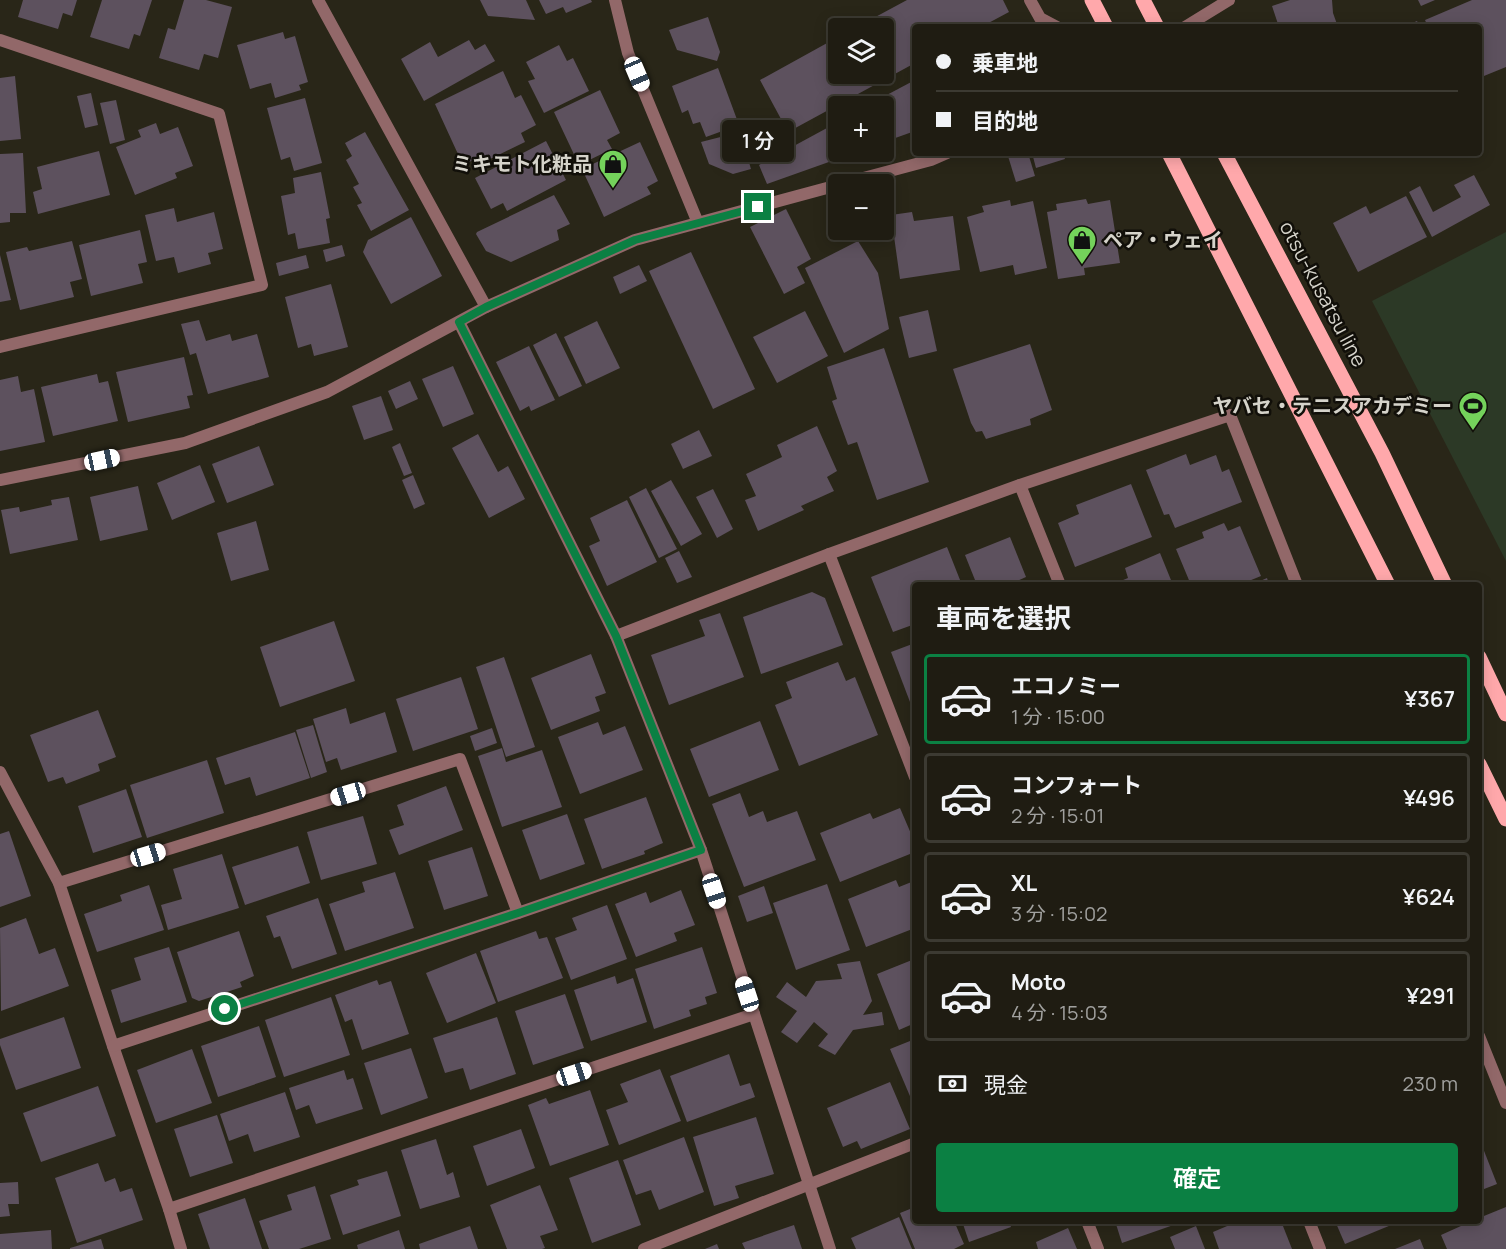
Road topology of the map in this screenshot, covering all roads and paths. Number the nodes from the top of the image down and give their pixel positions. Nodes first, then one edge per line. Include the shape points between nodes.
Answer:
1 (318, 0) edge
2 (615, 0) edge
3 (1030, 0) edge
4 (1092, 0) edge
5 (1143, 0) edge
6 (1229, 0) edge
7 (1051, 24) edge
8 (1104, 24) edge
9 (1155, 24) edge
10 (1190, 24) edge
11 (0, 40) edge
12 (940, 156) edge
13 (1171, 156) edge
14 (1226, 156) edge
15 (880, 174) edge
16 (828, 188) edge
17 (698, 223) junction
18 (486, 307) junction
19 (459, 322) junction
20 (0, 347) edge
21 (0, 480) edge
22 (1020, 485) junction
23 (829, 554) junction
24 (1059, 582) edge
25 (1297, 582) edge
26 (1386, 582) edge
27 (1444, 582) edge
28 (616, 636) junction
29 (1482, 663) edge
30 (1506, 714) edge
31 (912, 769) edge
32 (1482, 770) edge
33 (0, 772) edge
34 (1506, 819) edge
35 (701, 850) junction
36 (59, 883) junction
37 (518, 913) junction
38 (754, 1014) junction
39 (1482, 1043) edge
40 (112, 1046) junction
41 (1506, 1103) edge
42 (912, 1144) edge
43 (809, 1184) junction
44 (169, 1209) junction
45 (1088, 1224) edge
46 (1310, 1224) edge
47 (181, 1249) edge
48 (644, 1249) edge
49 (830, 1249) edge
50 (1098, 1249) edge
51 (1320, 1249) edge

1 - 18 street
2 - 17 street via 628,53
3 - 7 street via 1040,18
4 - 8 main road
5 - 9 main road
6 - 10 street
11 - 20 street via 219,114 262,285
12 - 15 street
13 - 26 main road
14 - 27 main road, otsu-kusatsu line via 1382,453
16 - 17 street
17 - 18 street via 635,240
18 - 19 street
19 - 21 street via 327,392 185,443
19 - 28 street
22 - 23 street
22 - 24 street
22 - 25 street via 1230,415
23 - 28 street
23 - 31 street
28 - 35 street
29 - 30 main road
32 - 34 main road
33 - 36 street
35 - 37 street
35 - 38 street
36 - 37 street via 460,759
36 - 40 street
37 - 40 street
38 - 43 street
38 - 44 street
39 - 41 street
40 - 44 street
42 - 43 street
43 - 48 street
43 - 49 street
44 - 47 street
45 - 50 street
46 - 51 street

